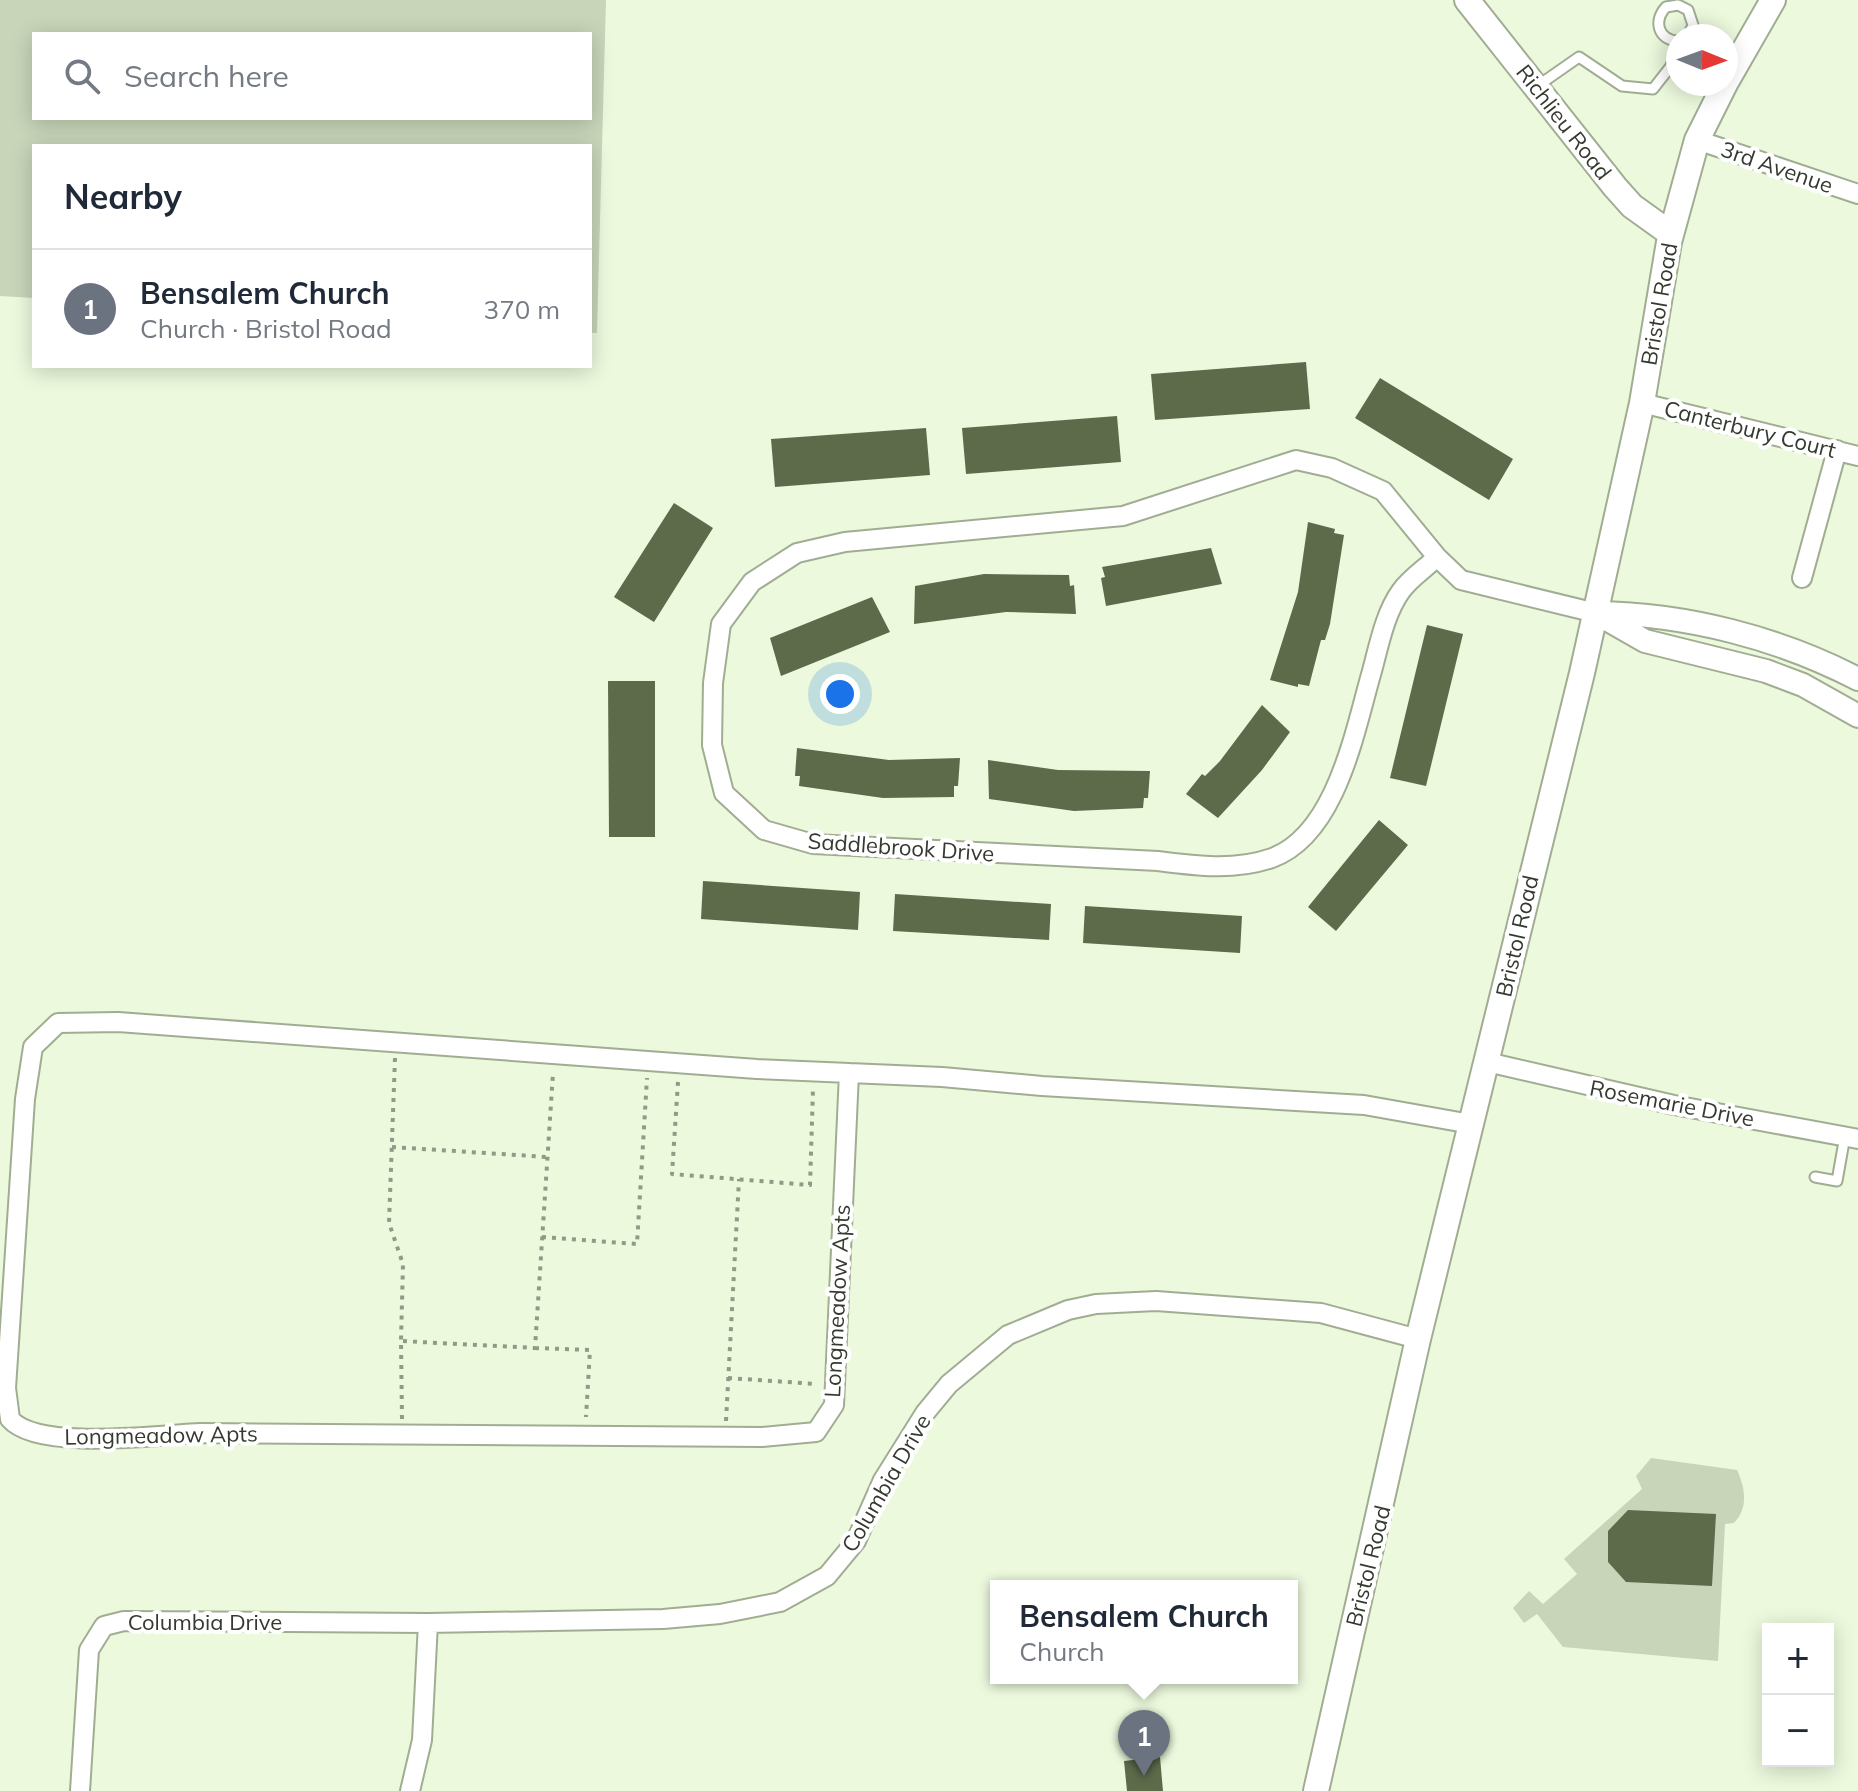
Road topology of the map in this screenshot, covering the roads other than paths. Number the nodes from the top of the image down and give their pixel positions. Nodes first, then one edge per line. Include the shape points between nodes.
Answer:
1 (1467, 0) edge
2 (1773, 0) edge
3 (1693, 24) edge
4 (1666, 38) edge
5 (1738, 61) edge
6 (1666, 72) edge
7 (1536, 87) junction
8 (1719, 96) edge
9 (1697, 140) junction
10 (1858, 194) edge
11 (1671, 234) junction
12 (1642, 403) junction
13 (1837, 450) junction
14 (1858, 456) edge
15 (1437, 557) junction
16 (1802, 578) dead end
17 (1596, 613) junction
18 (1858, 679) edge
19 (1858, 716) edge
20 (1487, 1062) junction
21 (849, 1073) junction
22 (1471, 1124) junction
23 (1851, 1137) edge
24 (1815, 1177) dead end
25 (1418, 1339) junction
26 (428, 1623) junction
27 (80, 1791) edge
28 (410, 1791) edge
29 (1316, 1791) edge

1 - 7 main road, Richlieu Road
2 - 5 main road, Bristol Road
3 - 4 lane via 1688,10 1666,7 1658,17
6 - 7 lane via 1653,89 1622,86 1579,57
7 - 11 main road, Richlieu Road via 1632,206
8 - 9 main road, Bristol Road
9 - 10 street, 3rd Avenue
9 - 11 main road, Bristol Road
11 - 12 main road, Bristol Road
12 - 13 street, Canterbury Court
12 - 17 main road, Bristol Road
13 - 14 street, Canterbury Court
13 - 16 street
15 - 15 street, Saddlebrook Drive via 1383,491 1332,468 1296,460 1123,516 845,542 797,553 752,582 721,624 712,745 724,793 764,830 813,844 1209,868 1275,857 1310,830 1342,777 1384,627 1401,591
15 - 17 street, Saddlebrook Drive via 1461,580
17 - 18 street via 1650,614 1767,641
17 - 19 street via 1645,641 1803,685
17 - 20 main road, Bristol Road
20 - 22 main road, Bristol Road
20 - 23 street, Rosemarie Drive via 1576,1085
21 - 21 street, Longmeadow Apts via 118,1022 58,1023 33,1047 25,1099 7,1408 17,1427 53,1436 725,1437 816,1432 834,1405
21 - 22 street, Longmeadow Apts via 1364,1105
22 - 25 main road, Bristol Road
23 - 24 lane via 1837,1181
25 - 26 street, Columbia Drive via 1321,1313 1156,1301 1068,1310 1008,1335 949,1384 883,1480 856,1541 827,1576 807,1589 780,1602 720,1614
25 - 29 main road, Bristol Road
26 - 27 street, Columbia Drive via 112,1622 89,1650
26 - 28 street via 422,1740

